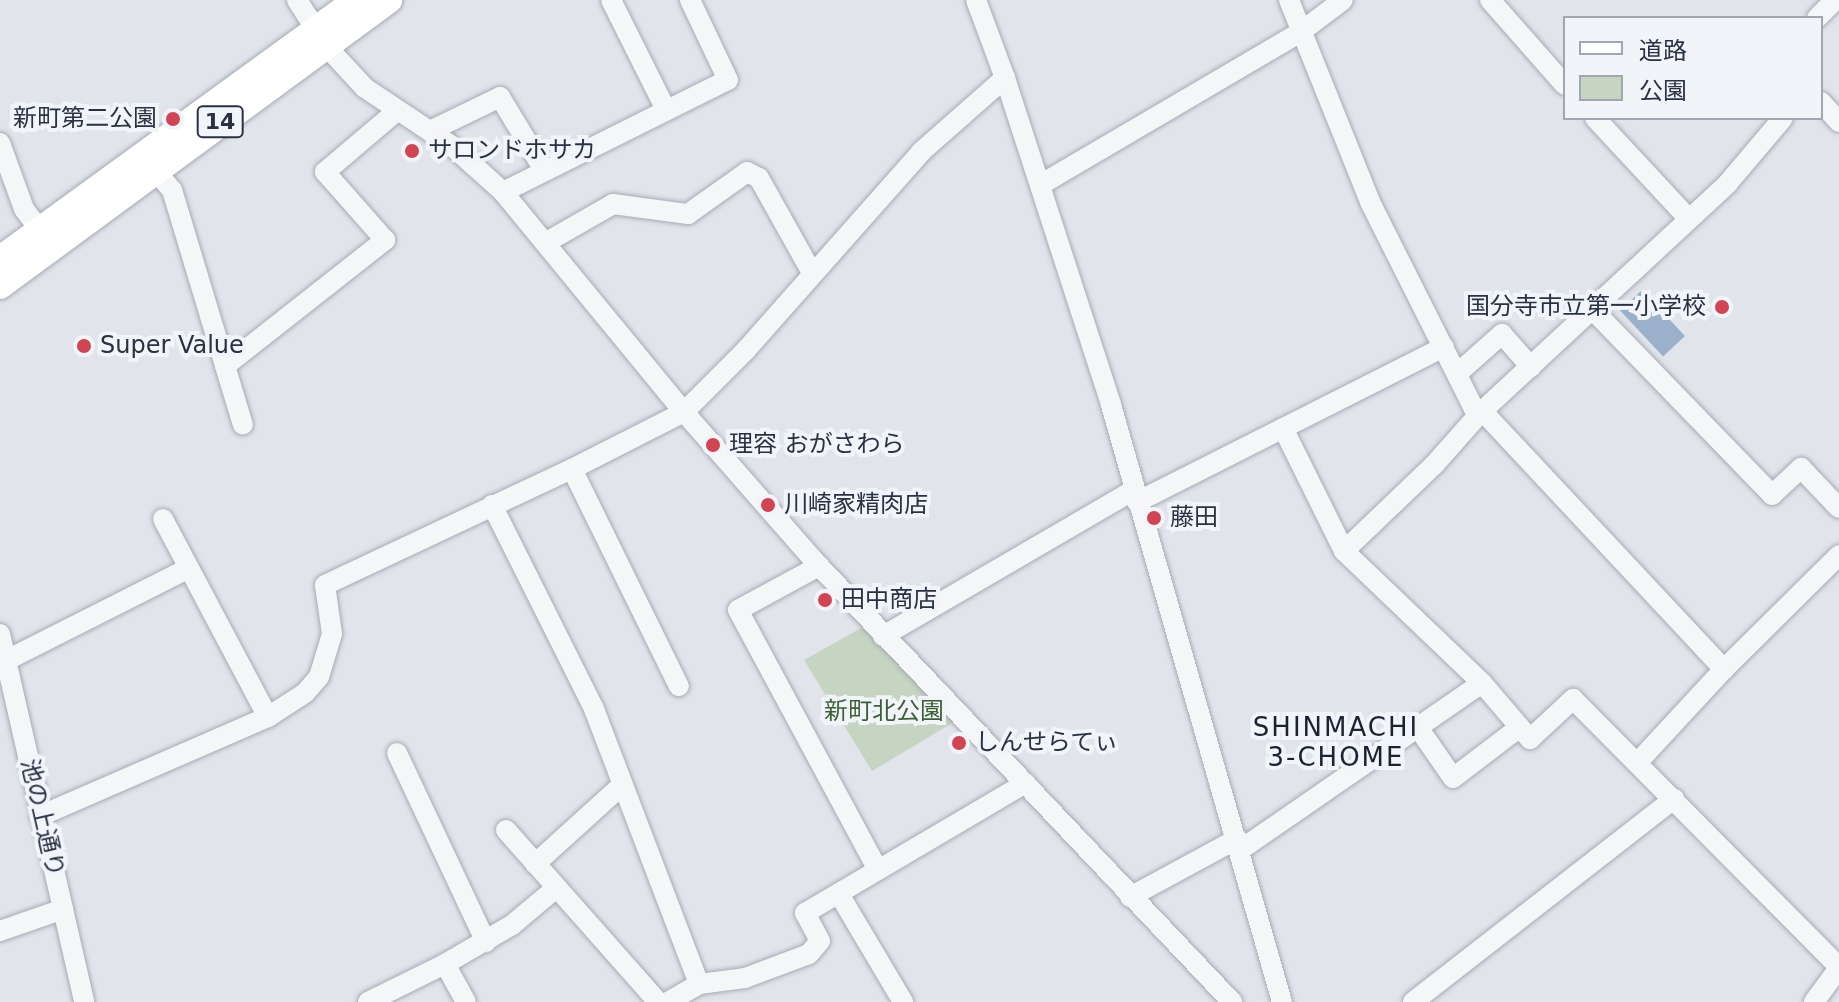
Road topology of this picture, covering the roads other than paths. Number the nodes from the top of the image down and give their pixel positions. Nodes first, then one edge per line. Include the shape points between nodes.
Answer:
1 (297, 0) edge
2 (356, 0) edge
3 (389, 0) edge
4 (611, 0) edge
5 (690, 0) edge
6 (976, 0) edge
7 (1289, 0) edge
8 (1343, 0) edge
9 (1490, 0) edge
10 (1835, 0) edge
11 (1819, 16) edge
12 (1302, 31) junction
13 (321, 38) junction
14 (1005, 78) junction
15 (1563, 83) edge
16 (1823, 104) edge
17 (665, 108) junction
18 (397, 111) junction
19 (1597, 120) edge
20 (1781, 120) edge
21 (1839, 122) edge
22 (430, 131) junction
23 (0, 143) edge
24 (155, 170) junction
25 (544, 170) junction
26 (1040, 185) junction
27 (503, 192) junction
28 (1689, 219) junction
29 (46, 238) junction
30 (545, 243) junction
31 (0, 259) edge
32 (812, 273) junction
33 (0, 286) edge
34 (1592, 309) junction
35 (1444, 347) junction
36 (225, 366) junction
37 (1531, 367) junction
38 (1458, 373) junction
39 (684, 412) junction
40 (1480, 413) junction
41 (243, 425) dead end
42 (1283, 428) junction
43 (572, 469) junction
44 (1136, 496) junction
45 (492, 505) junction
46 (1839, 508) edge
47 (163, 519) dead end
48 (1344, 551) junction
49 (1838, 558) edge
50 (819, 566) junction
51 (187, 569) junction
52 (0, 634) edge
53 (883, 636) junction
54 (4, 668) edge
55 (1724, 669) junction
56 (1482, 683) junction
57 (679, 686) dead end
58 (268, 717) junction
59 (1417, 726) junction
60 (1520, 727) junction
61 (397, 753) dead end
62 (1638, 762) junction
63 (1026, 783) junction
64 (622, 785) junction
65 (1674, 799) junction
66 (40, 816) junction
67 (506, 830) dead end
68 (1238, 845) junction
69 (535, 864) junction
70 (878, 870) junction
71 (556, 888) junction
72 (839, 894) junction
73 (1130, 897) junction
74 (63, 909) junction
75 (0, 931) edge
76 (486, 942) junction
77 (445, 964) junction
78 (1839, 968) edge
79 (699, 984) junction
80 (82, 1001) edge
81 (368, 1002) edge
82 (466, 1002) edge
83 (658, 1002) edge
84 (668, 1002) edge
85 (903, 1002) edge
86 (1232, 1002) edge
87 (1282, 1002) edge
88 (1413, 1002) edge
89 (1814, 1002) edge

1 - 13 street
2 - 13 main road, 14
3 - 13 main road, 14
4 - 17 street
5 - 17 street via 728,80
6 - 14 street
7 - 12 street
8 - 12 street
9 - 15 street
10 - 11 street
12 - 26 street
12 - 35 street via 1370,202
13 - 18 street via 365,88
13 - 24 main road, 14
13 - 29 main road, 14
14 - 26 street
14 - 32 street via 921,152
16 - 21 street
17 - 25 street
18 - 22 street
18 - 36 street via 325,172 385,240
19 - 28 street
20 - 28 street
22 - 25 street via 500,97
22 - 27 street
23 - 29 street via 24,209
24 - 29 main road, 14
24 - 36 street via 172,190
25 - 27 street
26 - 44 street
27 - 30 street
28 - 34 street
29 - 31 main road, 14
29 - 33 main road, 14
30 - 32 street via 613,204 688,214 747,172 759,178
30 - 39 street
32 - 39 street
34 - 37 street
34 - 46 street via 1772,495 1801,468
35 - 38 street
35 - 42 street
36 - 41 street
37 - 38 street via 1502,334
37 - 40 street
38 - 40 street
39 - 43 street
39 - 50 street
40 - 48 street
40 - 55 street
42 - 44 street
42 - 48 street
43 - 45 street
43 - 57 street
44 - 53 street
44 - 68 street
45 - 58 street via 325,585 332,634 319,677
45 - 64 street via 594,709
47 - 51 street
48 - 56 street
49 - 55 street
50 - 53 street
50 - 70 street via 738,610
51 - 54 street
51 - 58 street
52 - 54 street, 池の上通り
53 - 63 street
54 - 66 street, 池の上通り
55 - 62 street
56 - 59 street
56 - 60 street
58 - 66 street
59 - 60 street via 1453,778
59 - 68 street
60 - 62 street via 1530,739 1573,699
61 - 76 street
62 - 65 street
63 - 70 street
63 - 73 street
64 - 69 street
64 - 79 street
65 - 78 street
65 - 88 street
66 - 74 street, 池の上通り
67 - 69 street
68 - 73 street
68 - 87 street
69 - 71 street
70 - 72 street
71 - 76 street
71 - 83 street
72 - 79 street via 805,913 820,941 809,954 745,978
72 - 85 street
73 - 86 street
74 - 75 street
74 - 80 street, 池の上通り
76 - 77 street
77 - 81 street
77 - 82 street
78 - 89 street
79 - 84 street

